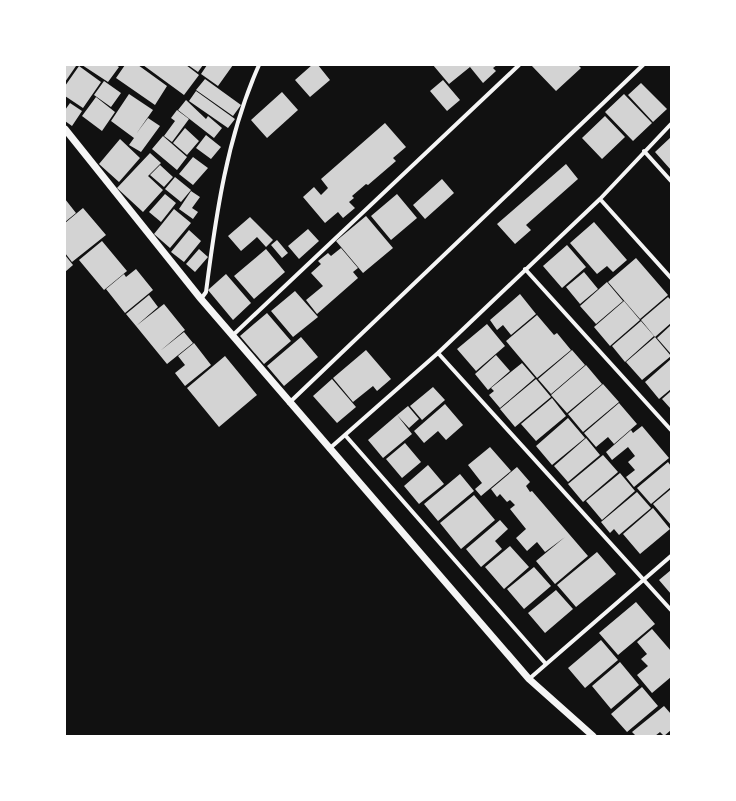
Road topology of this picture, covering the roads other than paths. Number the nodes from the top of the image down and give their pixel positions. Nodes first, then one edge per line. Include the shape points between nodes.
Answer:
1 (259, 65) edge
2 (519, 65) edge
3 (643, 65) edge
4 (671, 124) edge
5 (65, 129) edge
6 (644, 151) junction
7 (671, 181) edge
8 (600, 199) junction
9 (526, 269) junction
10 (671, 278) edge
11 (201, 299) junction
12 (232, 336) junction
13 (438, 353) junction
14 (289, 403) junction
15 (671, 430) edge
16 (344, 435) junction
17 (329, 449) junction
18 (671, 556) edge
19 (644, 580) junction
20 (671, 610) edge
21 (546, 664) junction
22 (529, 679) junction
23 (593, 736) edge

1 - 11 street via 230,147 217,208 206,292
2 - 12 street
3 - 14 street
4 - 6 street
5 - 11 street
6 - 7 street
6 - 8 street
8 - 9 street
8 - 10 street
9 - 13 street
9 - 15 street
11 - 12 street
12 - 14 street
13 - 16 street
13 - 19 street
14 - 17 street
16 - 17 street
16 - 21 street
17 - 22 street
18 - 19 street
19 - 20 street
19 - 21 street
21 - 22 street
22 - 23 street

